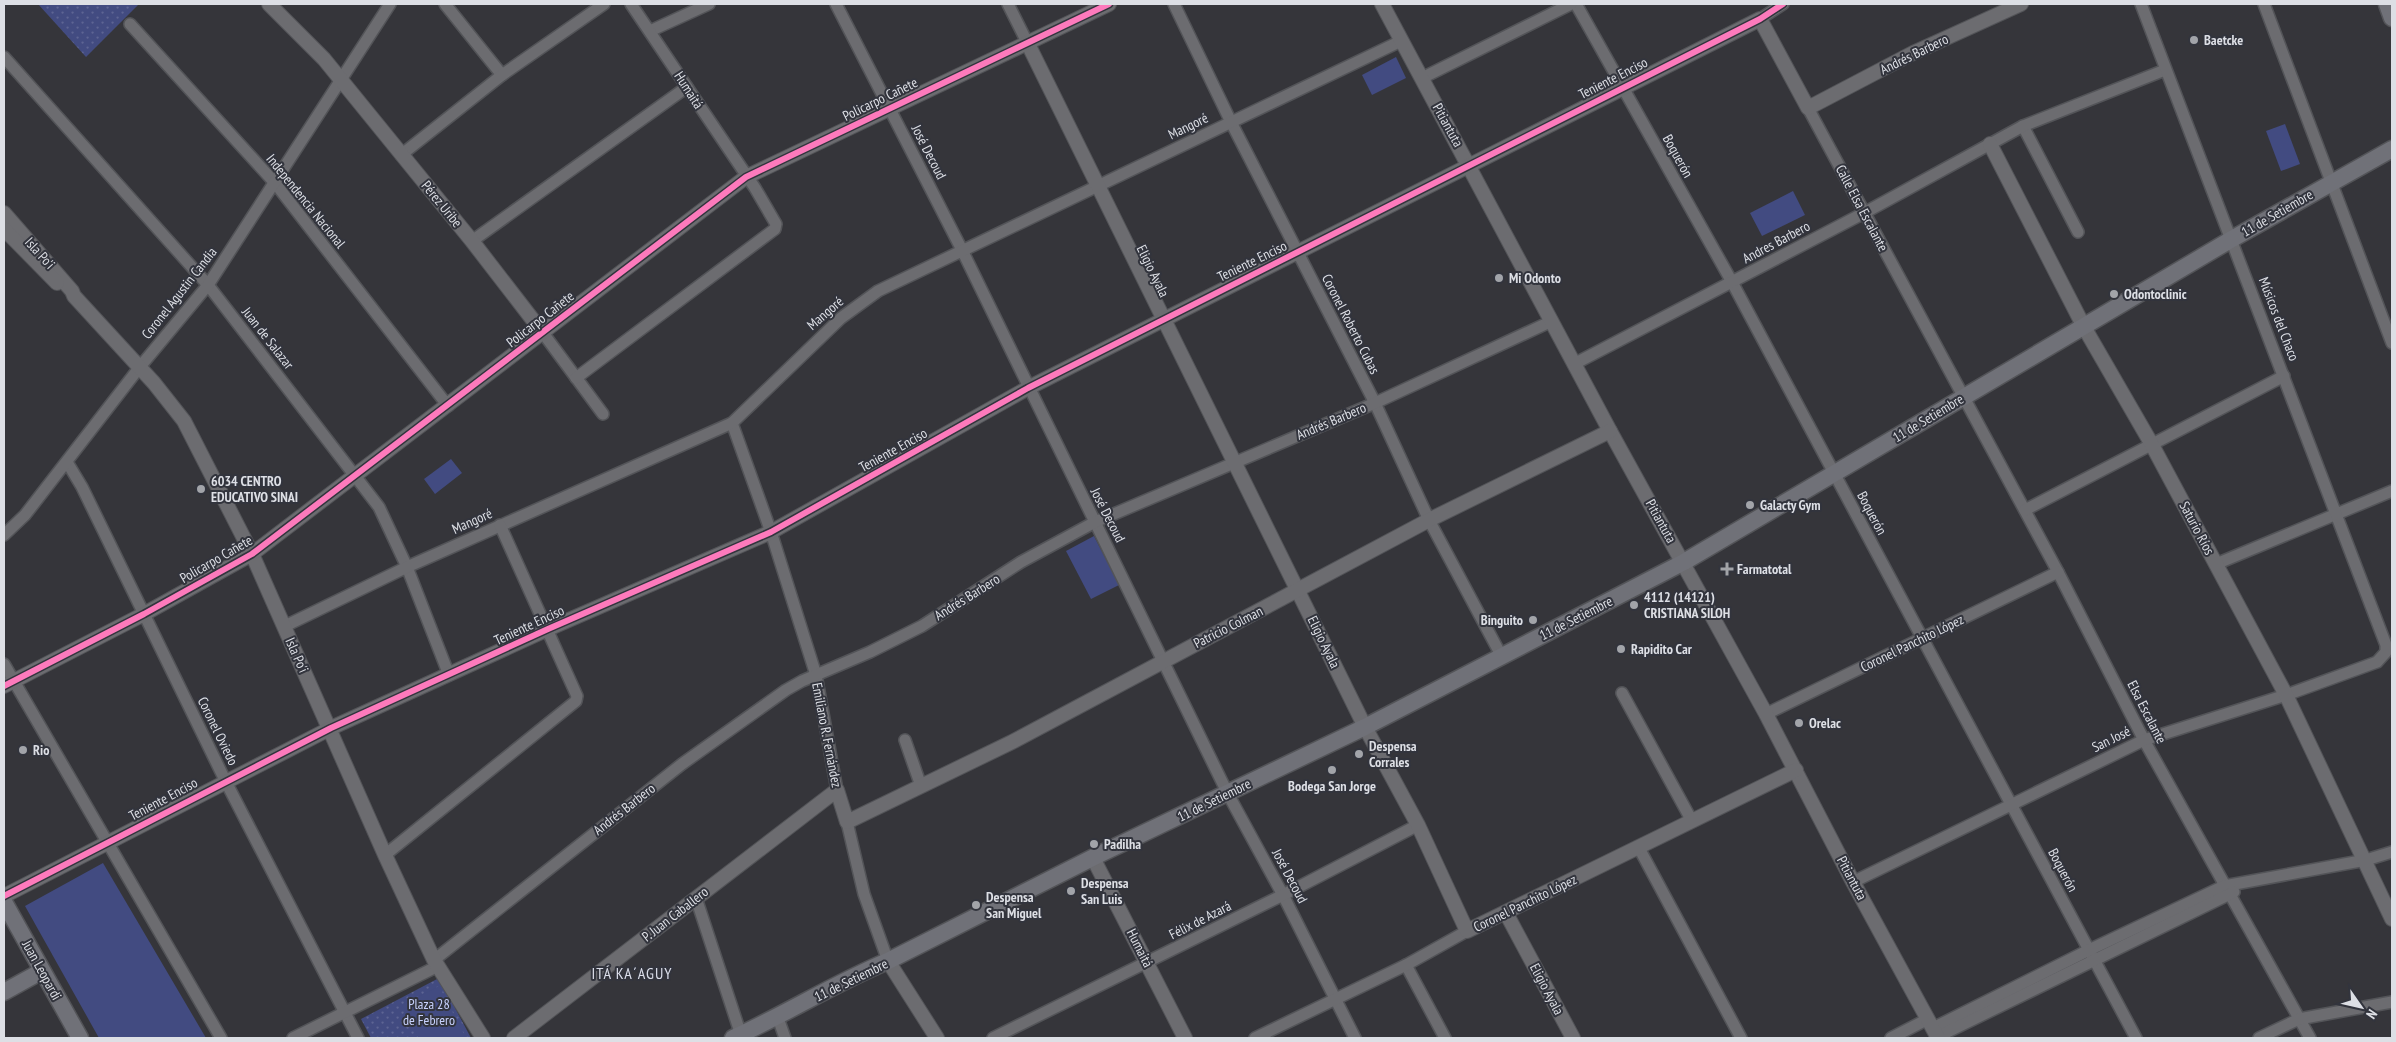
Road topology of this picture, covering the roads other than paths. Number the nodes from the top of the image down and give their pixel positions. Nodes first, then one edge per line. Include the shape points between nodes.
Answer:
1 (269, 4) edge
2 (390, 4) edge
3 (445, 4) edge
4 (604, 4) edge
5 (632, 4) edge
6 (709, 4) edge
7 (836, 4) edge
8 (1008, 4) edge
9 (1109, 4) edge
10 (1174, 4) edge
11 (1382, 4) edge
12 (1571, 4) edge
13 (1576, 4) edge
14 (2021, 4) edge
15 (2141, 4) edge
16 (2264, 4) edge
17 (2387, 4) edge
18 (1776, 6) edge
19 (2392, 18) edge
20 (1760, 19) junction
21 (130, 24) dead end
22 (650, 31) junction
23 (1402, 41) junction
24 (1027, 42) junction
25 (4, 57) edge
26 (2165, 70) junction
27 (502, 75) junction
28 (1422, 78) junction
29 (340, 79) junction
30 (687, 87) junction
31 (1622, 88) junction
32 (890, 108) junction
33 (1808, 108) junction
34 (1231, 122) junction
35 (2023, 126) junction
36 (1990, 144) junction
37 (2392, 149) edge
38 (401, 155) junction
39 (1469, 164) junction
40 (746, 177) junction
41 (275, 183) junction
42 (2330, 183) junction
43 (1098, 187) junction
44 (4, 213) edge
45 (1864, 213) junction
46 (4, 228) edge
47 (2078, 232) dead end
48 (2232, 239) junction
49 (472, 241) junction
50 (962, 250) junction
51 (1299, 252) junction
52 (1732, 282) junction
53 (208, 285) junction
54 (74, 296) junction
55 (1162, 319) junction
56 (1552, 321) junction
57 (2084, 327) junction
58 (543, 333) junction
59 (2392, 343) edge
60 (1574, 364) junction
61 (139, 368) junction
62 (2284, 376) junction
63 (576, 378) junction
64 (1028, 388) junction
65 (1964, 397) junction
66 (1374, 403) junction
67 (448, 406) junction
68 (603, 414) dead end
69 (732, 423) junction
70 (1610, 431) junction
71 (2151, 443) junction
72 (67, 462) junction
73 (1234, 462) junction
74 (1834, 474) junction
75 (355, 476) junction
76 (2392, 491) edge
77 (2025, 510) junction
78 (2335, 515) junction
79 (1429, 520) junction
80 (1095, 522) junction
81 (500, 525) junction
82 (771, 532) junction
83 (4, 535) edge
84 (252, 554) junction
85 (1684, 562) junction
86 (2216, 564) junction
87 (407, 566) junction
88 (2058, 572) junction
89 (1299, 591) junction
90 (144, 614) junction
91 (284, 626) junction
92 (548, 629) junction
93 (1922, 638) junction
94 (2386, 645) joint
95 (1502, 657) junction
96 (1164, 659) junction
97 (4, 664) edge
98 (449, 675) junction
99 (816, 675) junction
100 (9, 684) edge
101 (1622, 693) dead end
102 (2286, 695) junction
103 (1766, 714) junction
104 (1365, 727) junction
105 (331, 728) junction
106 (905, 740) dead end
107 (2144, 740) junction
108 (1796, 770) junction
109 (225, 780) junction
110 (921, 786) junction
111 (837, 790) junction
112 (1228, 794) junction
113 (2011, 804) junction
114 (1692, 821) junction
115 (847, 822) junction
116 (1418, 824) junction
117 (106, 843) junction
118 (1639, 848) junction
119 (2392, 852) edge
120 (385, 856) junction
121 (1093, 858) junction
122 (2366, 860) junction
123 (1853, 882) junction
124 (2226, 891) junction
125 (1283, 895) junction
126 (4, 896) edge
127 (696, 898) junction
128 (4, 902) edge
129 (1506, 913) junction
130 (2392, 919) edge
131 (1467, 931) junction
132 (2089, 950) junction
133 (888, 962) junction
134 (1148, 962) junction
135 (2095, 962) junction
136 (436, 963) junction
137 (1406, 965) junction
138 (42, 971) junction
139 (4, 992) edge
140 (1335, 998) junction
141 (2392, 1002) edge
142 (344, 1011) junction
143 (778, 1018) junction
144 (2299, 1019) junction
145 (1934, 1031) edge
146 (737, 1036) edge
147 (80, 1038) edge
148 (221, 1038) edge
149 (292, 1038) edge
150 (358, 1038) edge
151 (483, 1038) edge
152 (514, 1038) edge
153 (786, 1038) edge
154 (937, 1038) edge
155 (993, 1038) edge
156 (1185, 1038) edge
157 (1255, 1038) edge
158 (1355, 1038) edge
159 (1445, 1038) edge
160 (1573, 1038) edge
161 (1741, 1038) edge
162 (1891, 1038) edge
163 (2136, 1038) edge
164 (2259, 1038) edge
165 (2310, 1038) edge

1 - 29 street, Pérez Uribe
2 - 29 street, Coronel Agustin Candia
3 - 27 street
4 - 27 street
5 - 22 street, Humaitá
6 - 22 street
7 - 32 street, José Decoud
8 - 24 street, Eligio Ayala
9 - 24 street, Policarpo Cañete
10 - 34 street, Coronel Roberto Cubas
11 - 23 street, Pitiantuta
12 - 28 street
13 - 31 street, Boquerón
14 - 33 street, Andrés Barbero via 1913,53
15 - 26 street, Músicos del Chaco
16 - 42 street
17 - 19 main road
18 - 20 street, Teniente Enciso
20 - 31 street, Teniente Enciso
20 - 33 street, Calle Elsa Escalante
21 - 41 street, Independencia Nacional
22 - 30 street, Humaitá
23 - 28 street, Pitiantuta
23 - 34 street, Mangoré
24 - 32 street, Policarpo Cañete
24 - 43 street, Eligio Ayala
25 - 53 street, Juan de Salazar
26 - 35 street, Andres Barbero
26 - 48 street, Músicos del Chaco
27 - 38 street
28 - 39 street, Pitiantuta
29 - 38 street, Pérez Uribe
29 - 41 street, Coronel Agustin Candia
30 - 40 street, Humaitá
30 - 49 street
31 - 39 street, Teniente Enciso
31 - 52 street, Boquerón
32 - 40 street, Policarpo Cañete
32 - 50 street, José Decoud
33 - 45 street, Calle Elsa Escalante
34 - 43 street, Mangoré
34 - 51 street, Coronel Roberto Cubas
35 - 36 street, Andres Barbero
35 - 47 street
36 - 45 street, Andres Barbero
36 - 57 street, Saturio Ríos
37 - 42 main road, 11 de Setiembre
38 - 49 street, Pérez Uribe
39 - 51 street, Teniente Enciso
39 - 56 street, Pitiantuta
40 - 58 street, Policarpo Cañete
40 - 63 street, Humaitá via 774,219 774,229
41 - 53 street, Coronel Agustin Candia
41 - 67 street, Independencia Nacional
42 - 48 main road, 11 de Setiembre
42 - 59 street
43 - 50 street, Mangoré
43 - 55 street, Eligio Ayala
44 - 54 street, Isla Po'i via 48,261
45 - 52 street, Andres Barbero
45 - 65 street, Calle Elsa Escalante
46 - 54 street, Isla Po'i via 41,268
48 - 57 main road, 11 de Setiembre
48 - 62 street, Músicos del Chaco
49 - 58 street, Pérez Uribe
50 - 64 street, José Decoud
50 - 69 street, Mangoré via 878,291 859,304
51 - 55 street, Teniente Enciso
51 - 66 street, Coronel Roberto Cubas
52 - 60 street, Andres Barbero
52 - 74 street, Boquerón
53 - 61 street, Coronel Agustin Candia
53 - 75 street, Juan de Salazar
54 - 61 street, Isla Po'i
55 - 64 street, Teniente Enciso
55 - 73 street, Eligio Ayala
56 - 60 street, Pitiantuta
56 - 66 street, Andrés Barbero
57 - 65 main road, 11 de Setiembre
57 - 71 street, Saturio Ríos
58 - 63 street, Pérez Uribe
58 - 67 street, Policarpo Cañete
60 - 70 street, Pitiantuta
61 - 72 street, Coronel Agustin Candia
61 - 84 street, Isla Po'i via 184,422
62 - 71 street
62 - 78 street, Músicos del Chaco
63 - 68 street, Pérez Uribe
64 - 80 street, José Decoud
64 - 82 street, Teniente Enciso
65 - 74 main road, 11 de Setiembre
65 - 77 street, Elsa Escalante
66 - 73 street, Andrés Barbero
66 - 79 street, Coronel Roberto Cubas
67 - 75 street, Policarpo Cañete
69 - 81 street, Mangoré
69 - 82 street, Emiliano R. Fernández
70 - 79 street, Patricio Colman
70 - 85 street, Pitiantuta
71 - 77 street
71 - 86 street, Saturio Ríos
72 - 83 street, Coronel Agustin Candia via 25,515
72 - 90 street, Coronel Oviedo
73 - 80 street, Andrés Barbero
73 - 89 street, Eligio Ayala
74 - 85 main road, 11 de Setiembre
74 - 93 street, Boquerón
75 - 84 street, Policarpo Cañete
75 - 87 street, Juan de Salazar via 379,507
76 - 78 street
77 - 88 street, Elsa Escalante
78 - 86 street
78 - 94 street, Músicos del Chaco
79 - 89 street, Patricio Colman
79 - 95 street, Coronel Roberto Cubas
80 - 96 street, José Decoud
80 - 99 street, Andrés Barbero via 1021,562 922,626
81 - 87 street, Mangoré
81 - 92 street
82 - 92 street, Teniente Enciso
82 - 99 street, Emiliano R. Fernández
84 - 90 street, Policarpo Cañete
84 - 91 street, Isla Po'i
85 - 95 main road, 11 de Setiembre
85 - 103 street, Pitiantuta
86 - 102 street, Saturio Ríos
87 - 91 street, Mangoré
87 - 98 street, Juan de Salazar
88 - 93 street, Coronel Panchito López
88 - 107 street, Elsa Escalante
89 - 96 street, Patricio Colman
89 - 104 street, Eligio Ayala
90 - 100 street, Policarpo Cañete
90 - 109 street, Coronel Oviedo
91 - 105 street, Isla Po'i
92 - 98 street, Teniente Enciso
92 - 120 street via 577,696 573,706
93 - 103 street, Coronel Panchito López
93 - 113 street, Boquerón
94 - 102 street, San José via 2386,652 2377,662
95 - 104 main road, 11 de Setiembre
96 - 110 street, Patricio Colman via 1012,742
96 - 112 street, José Decoud
97 - 100 street
98 - 105 street, Teniente Enciso
99 - 111 street, Emiliano R. Fernández
99 - 136 street, Andrés Barbero via 752,712 682,764
100 - 117 street
101 - 114 street
102 - 107 street, San José
102 - 122 street, Saturio Ríos
103 - 108 street, Pitiantuta
104 - 112 main road, 11 de Setiembre
104 - 116 street, Eligio Ayala
105 - 109 street, Teniente Enciso
105 - 120 street, Isla Po'i
106 - 110 street
107 - 113 street, San José
107 - 124 street, Elsa Escalante
108 - 114 street, Coronel Panchito López
108 - 123 street, Pitiantuta
109 - 117 street, Teniente Enciso
109 - 142 street, Coronel Oviedo
110 - 115 street, Patricio Colman
111 - 115 street, Emiliano R. Fernández
111 - 127 street, P. Juan Caballero
112 - 121 main road, 11 de Setiembre
112 - 125 street, José Decoud
113 - 123 street, San José
113 - 132 street, Boquerón
114 - 118 street, Coronel Panchito López
115 - 133 street, Emiliano R. Fernández via 864,894
116 - 125 street, Félix de Azará
116 - 131 street, Eligio Ayala
117 - 126 street, Teniente Enciso
117 - 148 street
118 - 129 street, Coronel Panchito López
118 - 161 street
119 - 122 street
120 - 136 street, Isla Po'i
121 - 133 main road, 11 de Setiembre
121 - 134 street, Humaitá
122 - 124 street via 2253,882
122 - 130 street, Saturio Ríos
123 - 145 street, Pitiantuta
124 - 132 street
124 - 135 street
124 - 144 street, Elsa Escalante
125 - 134 street, Félix de Azará
125 - 140 street, José Decoud
127 - 146 street
127 - 152 street, P. Juan Caballero
128 - 138 main road, Juan Leopardi
129 - 131 street, Coronel Panchito López
129 - 160 street, Eligio Ayala
131 - 137 street, Coronel Panchito López
132 - 135 street, Boquerón
132 - 145 street
133 - 143 main road, 11 de Setiembre via 853,976
133 - 154 street, Emiliano R. Fernández
134 - 155 street, Félix de Azará
134 - 156 street, Humaitá
135 - 145 street
135 - 163 street, Boquerón
136 - 142 street, Andrés Barbero
136 - 151 street, Isla Po'i
137 - 140 street, Coronel Panchito López
137 - 159 street
138 - 139 main road
138 - 147 main road, Juan Leopardi
140 - 157 street, Coronel Panchito López
140 - 158 street, José Decoud
141 - 144 street
142 - 149 street, Andrés Barbero
142 - 150 street, Coronel Oviedo
143 - 146 main road, 11 de Setiembre
143 - 153 street
144 - 164 street
144 - 165 street, Elsa Escalante
145 - 162 street

